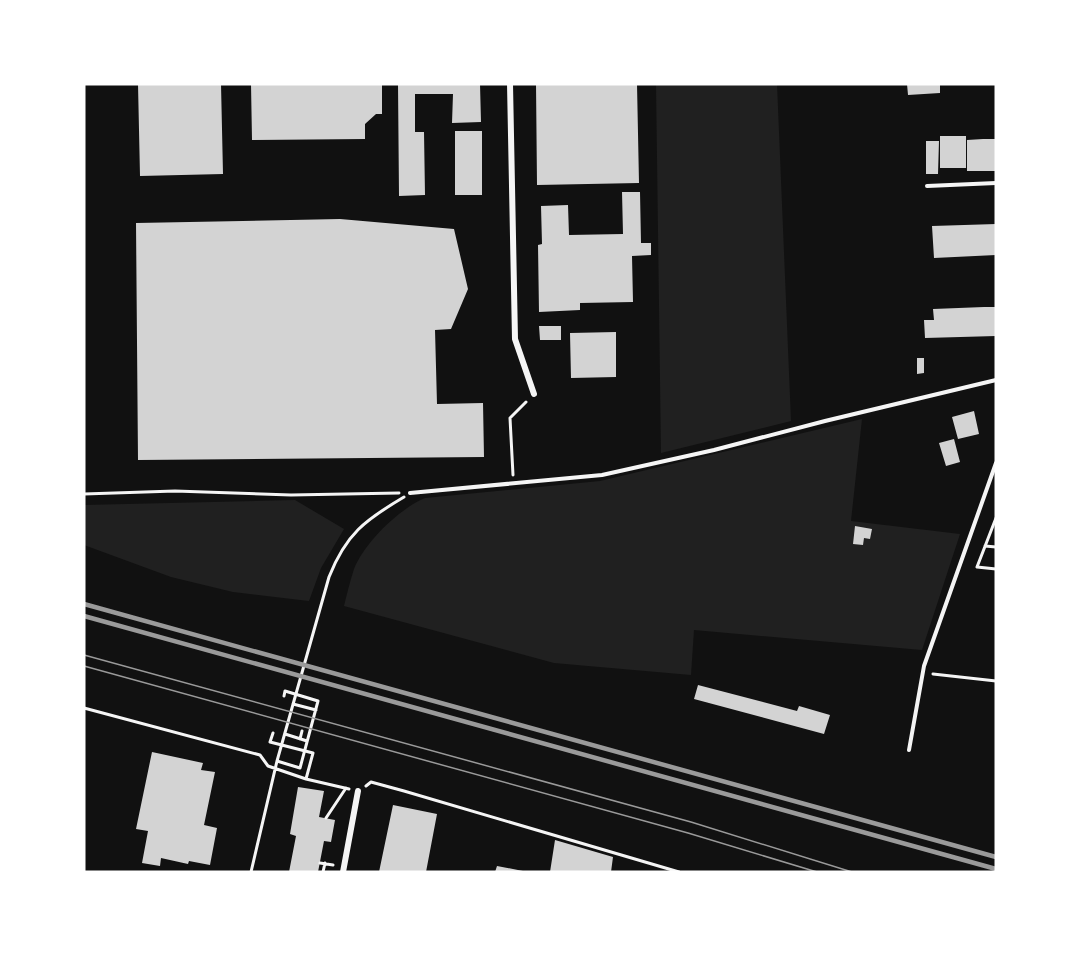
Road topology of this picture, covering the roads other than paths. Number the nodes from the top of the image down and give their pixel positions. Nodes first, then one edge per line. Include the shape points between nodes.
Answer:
1 (510, 84) edge
2 (996, 183) edge
3 (927, 186) dead end
4 (996, 380) edge
5 (534, 394) road end
6 (996, 463) edge
7 (410, 493) road end
8 (909, 750) dead end
9 (358, 791) road end
10 (343, 872) edge

1 - 5 street via 515,339
2 - 3 lane
4 - 7 lane via 602,475
6 - 8 lane via 923,673
9 - 10 street

